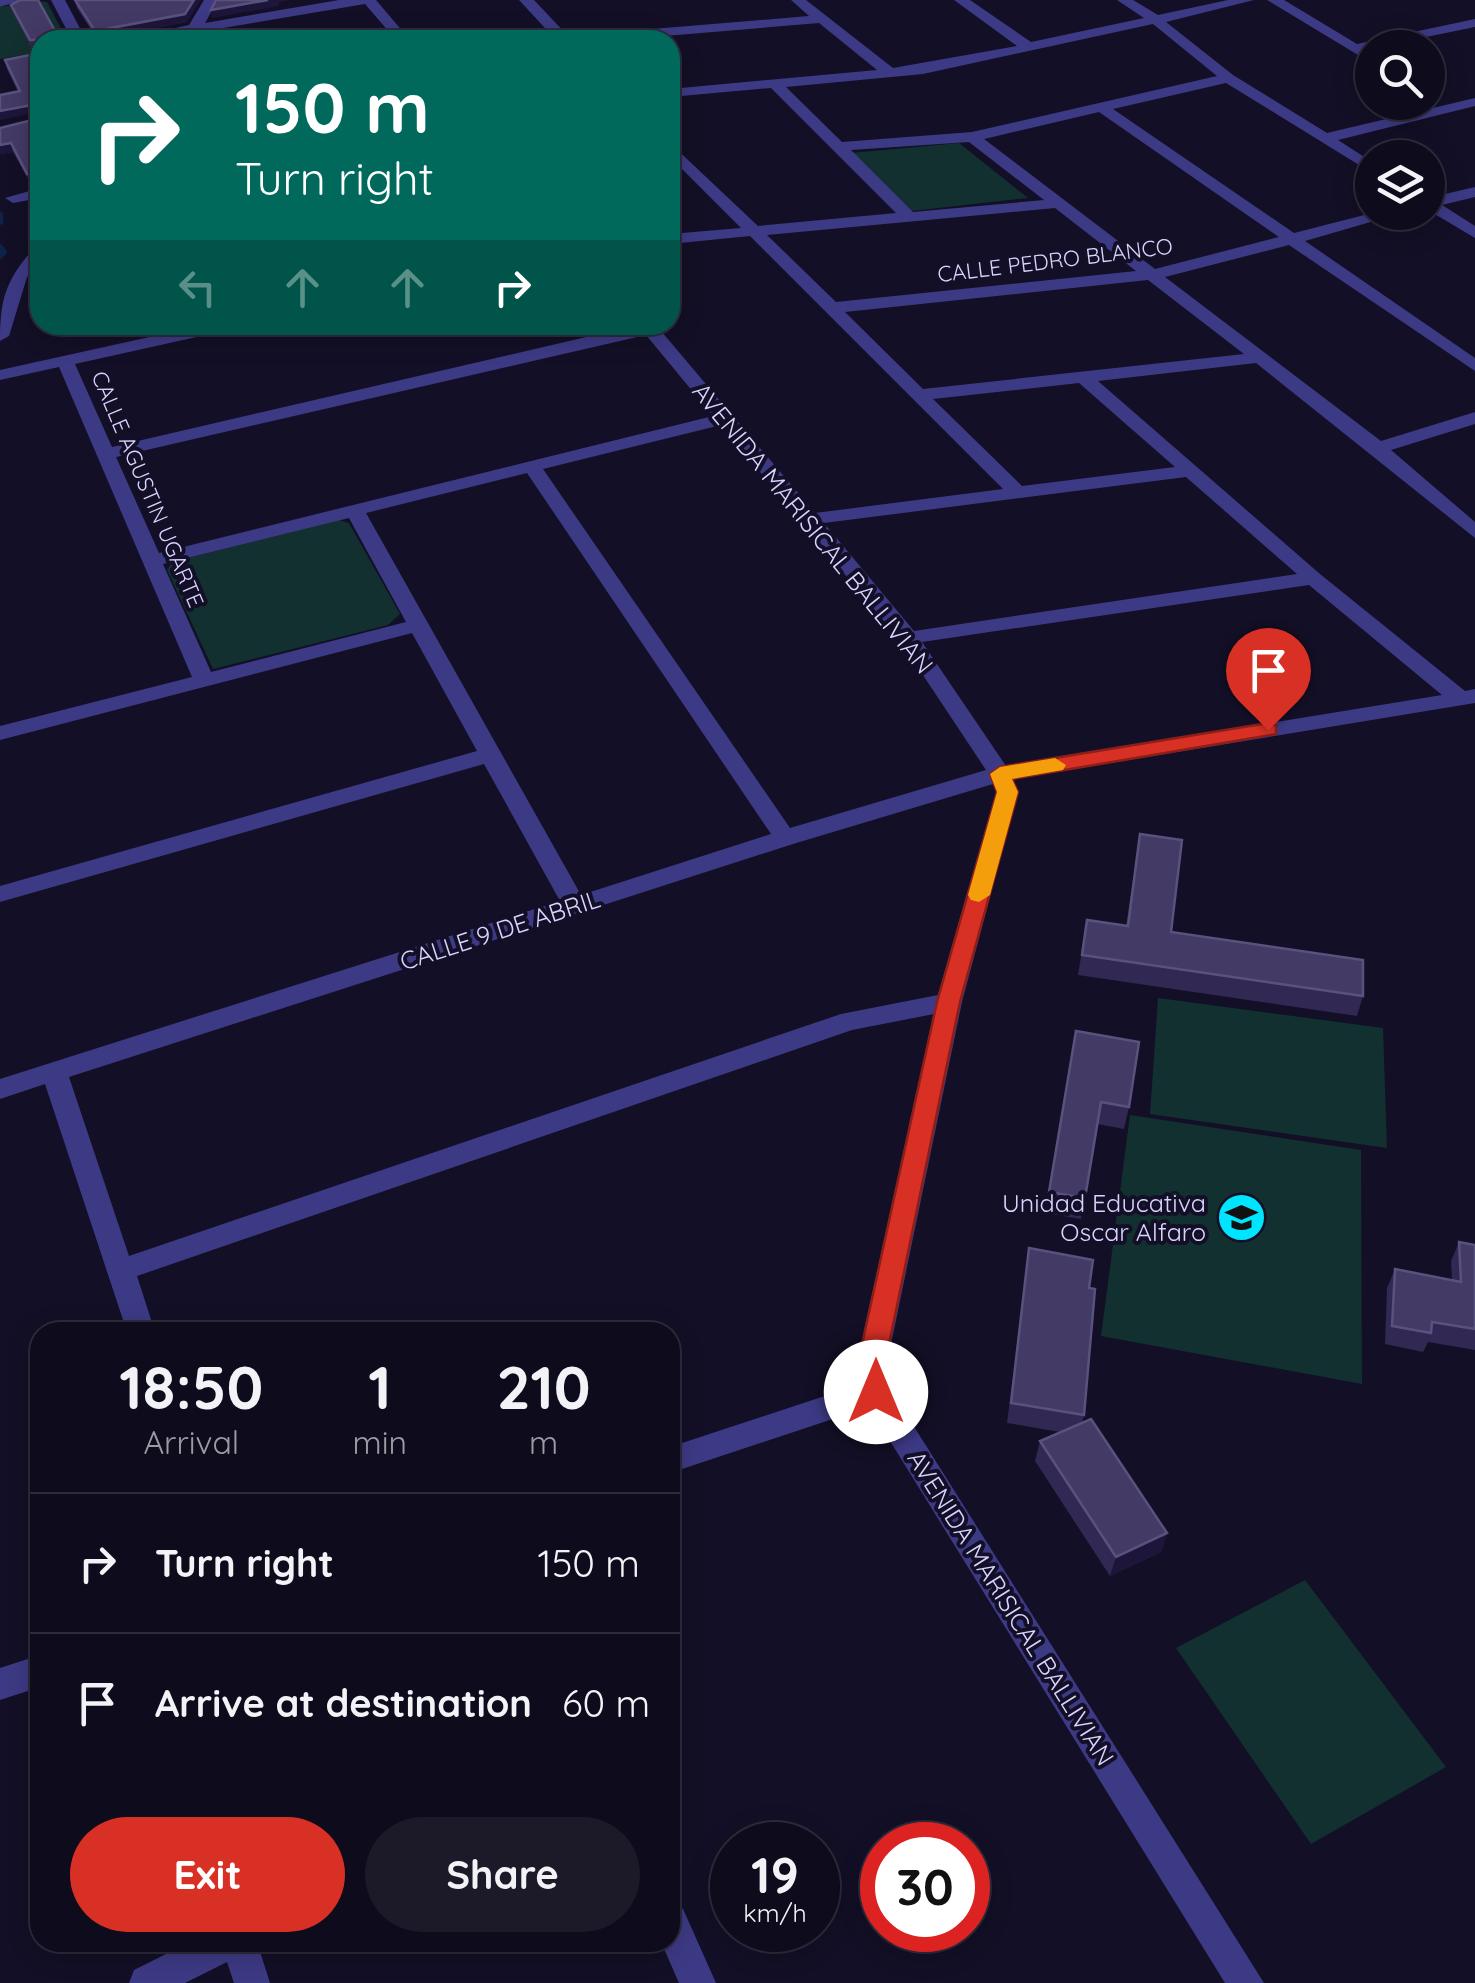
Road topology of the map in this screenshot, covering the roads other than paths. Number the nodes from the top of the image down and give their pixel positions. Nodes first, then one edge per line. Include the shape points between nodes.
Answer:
1 (16, 0) edge
2 (58, 0) edge
3 (211, 0) edge
4 (366, 0) edge
5 (526, 0) edge
6 (798, 0) edge
7 (961, 0) edge
8 (1124, 0) edge
9 (1247, 0) edge
10 (1274, 0) edge
11 (0, 2) edge
12 (822, 19) junction
13 (1156, 20) junction
14 (1475, 23) edge
15 (74, 30) edge
16 (193, 30) edge
17 (215, 30) edge
18 (394, 30) edge
19 (555, 30) edge
20 (1443, 30) edge
21 (680, 31) edge
22 (1028, 48) junction
23 (1355, 48) edge
24 (891, 74) junction
25 (1228, 78) junction
26 (774, 84) junction
27 (680, 92) edge
28 (1475, 102) edge
29 (1445, 103) edge
30 (1101, 107) junction
31 (1452, 107) junction
32 (972, 137) junction
33 (1327, 138) junction
34 (835, 147) junction
35 (1355, 157) edge
36 (680, 158) edge
37 (1475, 192) edge
38 (30, 195) edge
39 (13, 198) dead end
40 (1445, 200) edge
41 (1058, 203) junction
42 (1445, 214) edge
43 (909, 217) junction
44 (1355, 223) edge
45 (752, 231) junction
46 (1475, 233) edge
47 (680, 238) edge
48 (1292, 240) junction
49 (30, 262) edge
50 (1155, 274) junction
51 (832, 308) junction
52 (183, 335) edge
53 (615, 335) edge
54 (656, 335) edge
55 (0, 336) edge
56 (1262, 357) junction
57 (65, 361) junction
58 (1475, 366) edge
59 (0, 375) edge
60 (1084, 378) junction
61 (918, 395) junction
62 (726, 418) junction
63 (1475, 418) edge
64 (1378, 448) junction
65 (105, 454) junction
66 (532, 467) junction
67 (1188, 470) junction
68 (1018, 493) junction
69 (354, 510) junction
70 (812, 518) junction
71 (1475, 532) edge
72 (151, 561) junction
73 (1313, 578) junction
74 (419, 626) junction
75 (908, 638) junction
76 (204, 680) junction
77 (1468, 697) edge
78 (0, 733) edge
79 (490, 754) junction
80 (1000, 774) junction
81 (785, 838) junction
82 (0, 894) edge
83 (574, 906) junction
84 (949, 1002) junction
85 (54, 1072) junction
86 (0, 1089) edge
87 (121, 1270) junction
88 (138, 1322) edge
89 (876, 1392) junction
90 (680, 1457) edge
91 (30, 1674) edge
92 (0, 1684) edge
93 (680, 1944) edge
94 (209, 1952) edge
95 (242, 1952) edge
96 (146, 1983) edge
97 (252, 1983) edge
98 (698, 1983) edge
99 (1246, 1983) edge

1 - 11 street
2 - 15 street
3 - 16 street
4 - 17 street
4 - 18 street
5 - 19 street
6 - 12 street
7 - 22 street
8 - 13 street
9 - 13 street
10 - 23 street
12 - 21 street
12 - 24 street
13 - 22 street
13 - 25 street
14 - 20 street
22 - 24 street
24 - 26 street
25 - 30 street
25 - 33 street
26 - 27 street
26 - 34 street
28 - 31 street
29 - 31 street
30 - 32 street
30 - 48 street
31 - 33 street
32 - 34 street
32 - 41 street
33 - 35 street
34 - 43 street
36 - 45 street
37 - 40 street
38 - 39 street
41 - 43 street
41 - 50 street
42 - 46 street
43 - 45 street
44 - 48 street, CALLE PEDRO BLANCO
45 - 47 street
45 - 51 street
48 - 50 street, CALLE PEDRO BLANCO
48 - 58 street
49 - 55 street via 19,276
50 - 51 street, CALLE PEDRO BLANCO
50 - 56 street
51 - 61 street
52 - 57 street, CALLE AGUSTIN UGARTE
53 - 65 street
54 - 62 street, AVENIDA MARISICAL BALLIVIAN
56 - 60 street
56 - 64 street
57 - 59 street
57 - 65 street, CALLE AGUSTIN UGARTE
60 - 61 street
60 - 67 street
61 - 68 street
62 - 66 street
62 - 70 street, AVENIDA MARISICAL BALLIVIAN
63 - 64 street
64 - 71 street
65 - 72 street, CALLE AGUSTIN UGARTE
66 - 69 street
66 - 81 street
67 - 68 street
67 - 73 street
68 - 70 street
69 - 72 street
69 - 74 street
70 - 75 street, AVENIDA MARISICAL BALLIVIAN
72 - 76 street, CALLE AGUSTIN UGARTE
73 - 75 street
73 - 77 street
74 - 76 street
74 - 79 street
75 - 80 street, AVENIDA MARISICAL BALLIVIAN
76 - 78 street
77 - 80 street, CALLE 9 DE ABRIL
79 - 82 street
79 - 83 street
80 - 81 street, CALLE 9 DE ABRIL
80 - 84 street via 1007,792
81 - 83 street, CALLE 9 DE ABRIL
83 - 85 street, CALLE 9 DE ABRIL
84 - 87 street via 850,1021
84 - 89 street via 874,1349
85 - 86 street, CALLE 9 DE ABRIL
85 - 87 street
87 - 88 street
89 - 90 street
89 - 99 street, AVENIDA MARISICAL BALLIVIAN
91 - 92 street
93 - 98 street
94 - 96 street
95 - 97 street

